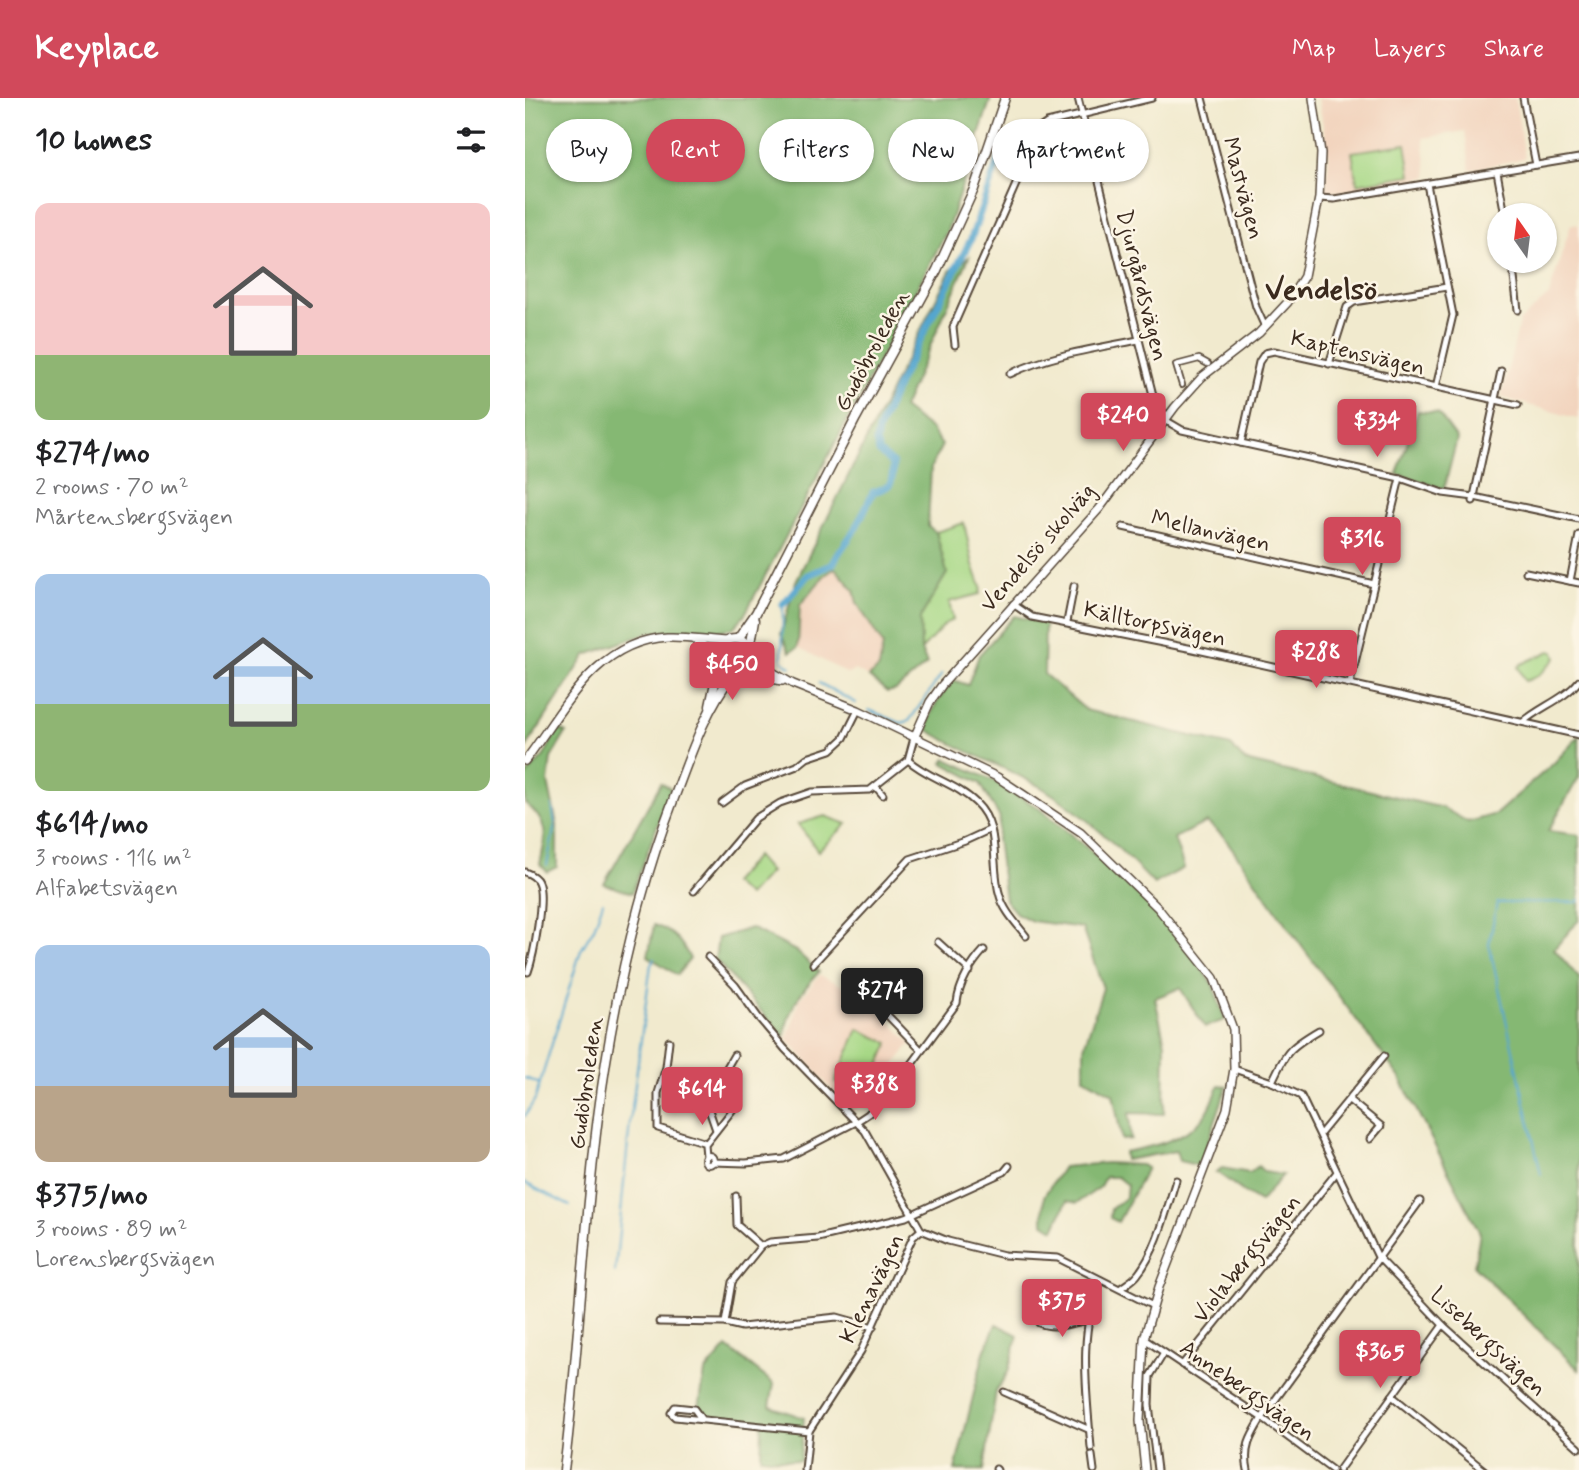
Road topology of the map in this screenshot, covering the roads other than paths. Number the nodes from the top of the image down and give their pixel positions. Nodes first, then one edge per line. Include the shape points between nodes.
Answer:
1 (1005, 98) edge
2 (1078, 98) edge
3 (1152, 98) edge
4 (1202, 98) edge
5 (1313, 98) edge
6 (1523, 98) edge
7 (1083, 115) junction
8 (1579, 158) edge
9 (1537, 165) junction
10 (1497, 172) junction
11 (1427, 184) junction
12 (1319, 198) junction
13 (1503, 203) edge
14 (1513, 273) edge
15 (1447, 287) junction
16 (1518, 310) dead end
17 (1265, 327) junction
18 (1139, 340) junction
19 (955, 345) dead end
20 (1208, 363) dead end
21 (1329, 364) junction
22 (1501, 371) dead end
23 (1010, 374) dead end
24 (1182, 385) dead end
25 (1436, 387) junction
26 (1495, 401) junction
27 (1518, 405) dead end
28 (1166, 418) junction
29 (1241, 443) junction
30 (1400, 478) junction
31 (1474, 499) junction
32 (1579, 519) edge
33 (1123, 527) dead end
34 (1579, 534) edge
35 (1526, 572) dead end
36 (1570, 581) junction
37 (1579, 583) edge
38 (1374, 584) junction
39 (1074, 586) dead end
40 (1013, 604) junction
41 (756, 613) junction
42 (1067, 622) junction
43 (738, 639) junction
44 (695, 640) junction
45 (726, 641) junction
46 (750, 648) junction
47 (718, 660) junction
48 (752, 660) junction
49 (737, 674) junction
50 (1579, 681) edge
51 (1350, 683) junction
52 (793, 684) junction
53 (858, 710) junction
54 (708, 714) junction
55 (1523, 722) junction
56 (1579, 735) edge
57 (914, 738) junction
58 (908, 760) junction
59 (525, 761) edge
60 (797, 766) junction
61 (798, 775) dead end
62 (876, 787) junction
63 (883, 795) dead end
64 (722, 803) dead end
65 (991, 829) junction
66 (525, 872) edge
67 (695, 891) dead end
68 (1026, 936) dead end
69 (938, 942) dead end
70 (984, 950) dead end
71 (708, 957) dead end
72 (813, 964) dead end
73 (970, 971) junction
74 (528, 972) dead end
75 (855, 989) dead end
76 (1319, 1030) dead end
77 (669, 1041) dead end
78 (921, 1050) junction
79 (734, 1055) dead end
80 (1384, 1056) dead end
81 (1234, 1069) junction
82 (1272, 1082) junction
83 (1349, 1100) junction
84 (734, 1108) dead end
85 (856, 1122) junction
86 (716, 1130) junction
87 (1321, 1133) junction
88 (1370, 1139) dead end
89 (706, 1143) junction
90 (705, 1159) junction
91 (1009, 1166) dead end
92 (702, 1171) dead end
93 (1337, 1172) junction
94 (1176, 1180) dead end
95 (736, 1196) dead end
96 (1420, 1201) dead end
97 (911, 1215) junction
98 (921, 1230) junction
99 (761, 1246) junction
100 (1378, 1257) junction
101 (1101, 1280) junction
102 (1121, 1289) junction
103 (1153, 1306) junction
104 (1088, 1320) junction
105 (659, 1322) dead end
106 (725, 1323) junction
107 (1039, 1323) dead end
108 (1443, 1325) junction
109 (873, 1327) junction
110 (1144, 1339) junction
111 (1164, 1353) junction
112 (1182, 1365) junction
113 (1004, 1392) dead end
114 (1392, 1396) junction
115 (1262, 1418) junction
116 (702, 1420) junction
117 (1090, 1430) junction
118 (809, 1431) junction
119 (1579, 1448) edge
120 (564, 1470) edge
121 (805, 1470) edge
122 (1094, 1470) edge
123 (1145, 1470) edge
124 (1157, 1470) edge
125 (1248, 1470) edge
126 (1332, 1470) edge
127 (1339, 1470) edge
128 (1484, 1470) edge

1 - 41 main road, Gudöbroleden via 974,189 937,270
2 - 7 street, Djurgårdsvägen
3 - 7 street
4 - 17 street, Mastvägen
5 - 12 street, Vendelsö skolväg via 1321,153
6 - 9 street
7 - 18 street, Djurgårdsvägen
7 - 19 street via 1037,130 953,327
8 - 9 street
9 - 10 street
10 - 11 street
10 - 13 street
11 - 12 street
11 - 15 street
12 - 17 street, Vendelsö skolväg via 1304,275
14 - 16 street
15 - 21 street via 1354,302 1347,307
15 - 25 street via 1453,315
17 - 28 street, Vendelsö skolväg via 1202,377
18 - 23 street
18 - 28 street, Djurgårdsvägen via 1156,407
20 - 24 street via 1199,359 1176,365
21 - 25 street, Kaptensvägen
21 - 29 street, Kaptensvägen via 1265,353
22 - 26 street
25 - 26 street, Kaptensvägen
26 - 27 street, Kaptensvägen
26 - 31 street
28 - 29 street via 1182,430
28 - 40 street, Vendelsö skolväg via 1100,508
29 - 30 street
30 - 31 street
30 - 38 street
31 - 32 street
33 - 38 street, Mellanvägen
34 - 36 street
35 - 36 street
36 - 37 street
38 - 51 street
39 - 42 street, Källtorpsvägen
40 - 42 street, Källtorpsvägen via 1032,617
40 - 57 street, Vendelsö skolväg via 942,685
41 - 43 main road, Gudöbroleden
41 - 46 main road, Gudöbroleden
42 - 51 street, Källtorpsvägen
43 - 45 main road
43 - 46 main road
44 - 45 street
44 - 47 street
44 - 59 street via 667,637 612,654 568,701
45 - 47 main road
46 - 48 main road
47 - 49 main road via 727,673
47 - 54 main road, Gudöbroleden
48 - 49 main road via 747,670
48 - 52 street
49 - 52 street
49 - 54 main road, Gudöbroleden
50 - 55 street
51 - 55 street, Källtorpsvägen
52 - 53 street
53 - 57 street
53 - 60 street via 844,738 831,750
54 - 120 main road, Gudöbroleden via 652,863 612,1024 595,1143
55 - 56 street, Källtorpsvägen
57 - 58 street
57 - 81 street via 996,777 1081,833 1158,908 1214,978 1233,1029
58 - 62 street
58 - 65 street via 977,804
60 - 61 street
60 - 64 street via 745,786
62 - 63 street
62 - 67 street via 812,792 780,803 741,833
65 - 68 street via 1001,900
65 - 72 street via 910,859
66 - 74 street via 538,882 540,893 535,952
69 - 73 street
70 - 73 street
71 - 85 street via 736,985 785,1049
73 - 78 street via 957,1003
75 - 78 street via 867,994
76 - 82 street via 1292,1047
77 - 89 street via 658,1093 658,1128
78 - 85 street via 897,1084
79 - 86 street via 708,1107
80 - 83 street
81 - 82 street, Lisebergsvägen
81 - 103 street via 1227,1109
82 - 87 street, Lisebergsvägen via 1301,1096
83 - 87 street
83 - 88 street via 1381,1126
84 - 86 street
85 - 90 street via 784,1159 708,1164
85 - 97 street via 872,1140
86 - 89 street
87 - 93 street, Lisebergsvägen
89 - 90 street
90 - 92 street
91 - 97 street
93 - 100 street, Lisebergsvägen
93 - 112 street, Violabergsvägen
94 - 102 street via 1146,1262
95 - 99 street via 737,1225
96 - 100 street
97 - 98 street
97 - 99 street via 818,1238
98 - 101 street, Klenavägen via 1004,1255 1058,1258
98 - 109 street, Klenavägen via 913,1237
99 - 106 street via 731,1282
100 - 108 street, Lisebergsvägen
100 - 115 street
101 - 102 street, Klenavägen
101 - 104 street
102 - 103 street, Klenavägen
103 - 110 street
104 - 107 street via 1048,1327
104 - 117 street
105 - 106 street
106 - 109 street via 741,1327 837,1317
108 - 114 street
108 - 119 street, Lisebergsvägen
109 - 118 street, Klenavägen
110 - 111 street, Annebergsvägen
110 - 123 street via 1140,1421
111 - 112 street, Annebergsvägen
111 - 124 street via 1150,1376
112 - 115 street, Annebergsvägen
113 - 117 street
114 - 127 street
114 - 128 street
115 - 125 street via 1247,1441
115 - 126 street, Annebergsvägen
116 - 116 street via 675,1417 671,1413 674,1407 694,1409
116 - 118 street
117 - 122 street
118 - 121 street, Klenavägen

